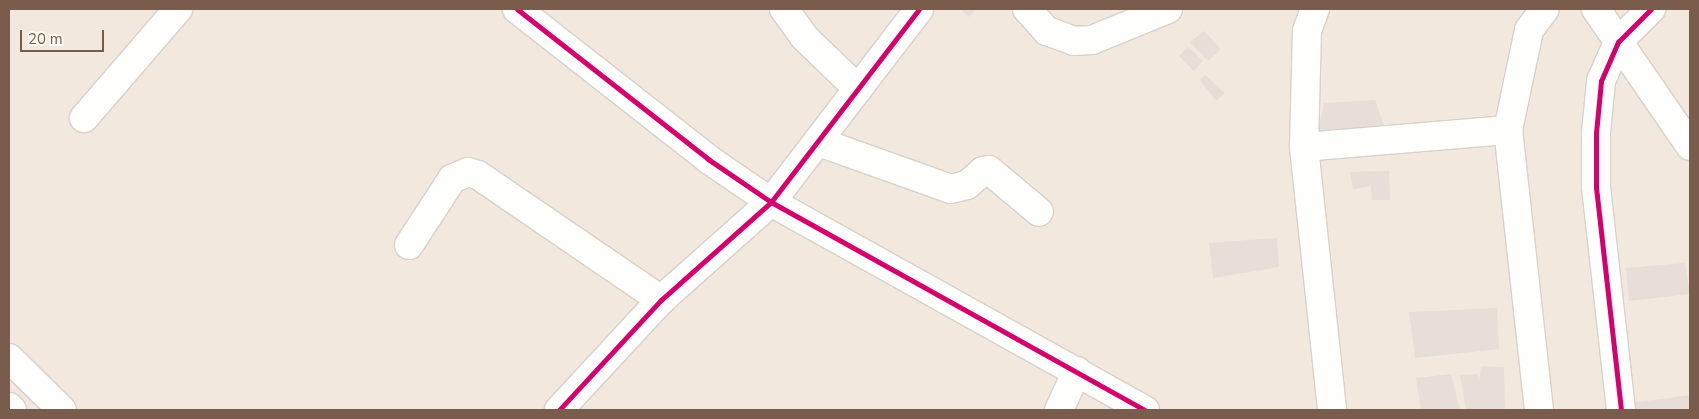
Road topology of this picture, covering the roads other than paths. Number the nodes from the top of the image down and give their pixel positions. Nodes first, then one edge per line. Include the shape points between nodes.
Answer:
1 (178, 9) edge
2 (517, 9) edge
3 (784, 9) edge
4 (919, 9) edge
5 (1027, 9) edge
6 (1168, 9) edge
7 (1315, 9) edge
8 (1544, 9) edge
9 (1596, 9) edge
10 (1650, 9) edge
11 (1618, 42) junction
12 (858, 89) junction
13 (84, 118) dead end
14 (1508, 130) junction
15 (819, 142) junction
16 (1690, 146) edge
17 (1304, 147) junction
18 (771, 202) junction
19 (1039, 212) dead end
20 (409, 244) dead end
21 (661, 300) junction
22 (9, 358) edge
23 (1077, 371) junction
24 (9, 407) edge
25 (12, 410) edge
26 (62, 410) edge
27 (559, 410) edge
28 (1059, 410) edge
29 (1145, 410) edge
30 (1332, 410) edge
31 (1539, 410) edge
32 (1621, 410) edge

1 - 13 street
2 - 18 street via 708,159
3 - 12 street via 804,37
4 - 12 street
5 - 6 street via 1047,32 1074,41 1092,40
7 - 17 street via 1307,32
8 - 14 street via 1529,30
9 - 11 street
10 - 11 street
11 - 16 street
11 - 32 street via 1602,81 1596,133 1596,188
12 - 15 street
14 - 17 street
14 - 31 street
15 - 18 street
15 - 19 street via 951,189 967,185 983,171 990,170
17 - 30 street
18 - 21 street
18 - 23 street
20 - 21 street via 452,179 468,172 478,175
21 - 27 street
22 - 26 street
23 - 28 street
23 - 29 street
24 - 25 street

